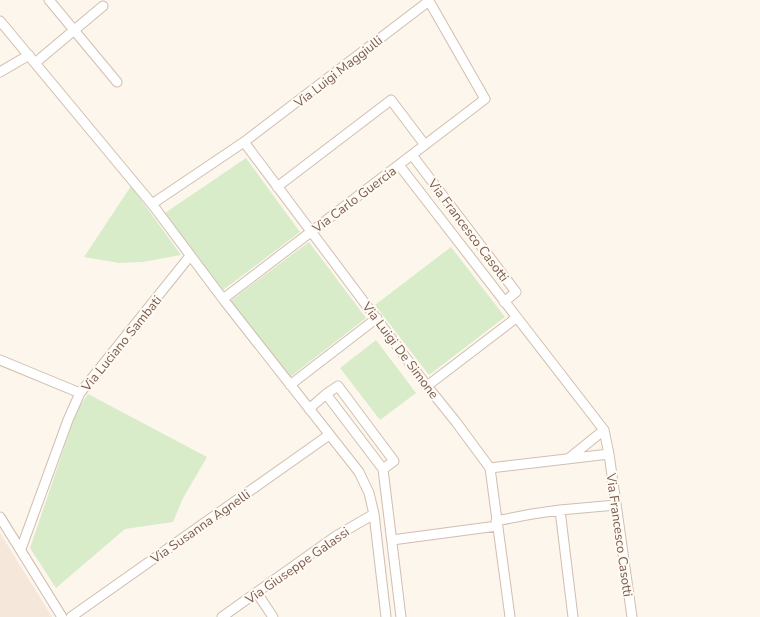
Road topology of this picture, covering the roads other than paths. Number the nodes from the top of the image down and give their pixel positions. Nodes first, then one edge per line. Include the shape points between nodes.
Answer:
1 (49, 0) edge
2 (103, 6) dead end
3 (0, 21) edge
4 (74, 30) junction
5 (29, 55) junction
6 (35, 63) junction
7 (0, 72) edge
8 (117, 82) dead end
9 (485, 99) joint
10 (244, 142) junction
11 (425, 145) junction
12 (412, 155) junction
13 (399, 165) junction
14 (277, 187) junction
15 (152, 204) junction
16 (310, 232) junction
17 (190, 256) junction
18 (223, 299) junction
19 (504, 302) junction
20 (377, 318) junction
21 (516, 318) junction
22 (0, 360) edge
23 (290, 385) junction
24 (427, 386) junction
25 (80, 393) junction
26 (326, 394) junction
27 (309, 409) junction
28 (604, 430) junction
29 (329, 435) junction
30 (609, 454) junction
31 (568, 459) junction
32 (490, 468) junction
33 (383, 469) junction
34 (616, 505) junction
35 (560, 510) junction
36 (374, 514) junction
37 (0, 517) edge
38 (497, 524) junction
39 (392, 540) junction
40 (21, 549) junction
41 (257, 593) junction
42 (62, 617) edge
43 (71, 617) edge
44 (222, 617) edge
45 (273, 617) edge
46 (386, 617) edge
47 (401, 617) edge
48 (510, 617) edge
49 (573, 617) edge
50 (632, 617) edge

1 - 4 street
2 - 4 street
3 - 5 street
4 - 6 street
4 - 8 street
5 - 6 street
5 - 7 street
6 - 15 street
9 - 10 street, Via Luigi Maggiulli via 428,1
9 - 11 street, Via Carlo Guercia
10 - 14 street, Via Luigi De Simone
10 - 15 street, Via Luigi Maggiulli
11 - 12 street, Via Carlo Guercia
11 - 14 street via 391,100
12 - 13 street, Via Carlo Guercia
12 - 19 street, Via Francesco Casotti via 516,292
13 - 16 street, Via Carlo Guercia
13 - 19 street, Via Francesco Casotti
14 - 16 street, Via Luigi De Simone
15 - 17 street
16 - 18 street, Via Carlo Guercia
16 - 20 street, Via Luigi De Simone
17 - 18 street
17 - 25 street, Via Luciano Sambati
18 - 23 street
19 - 21 street, Via Francesco Casotti
20 - 23 street
20 - 24 street, Via Luigi De Simone
21 - 24 street
21 - 28 street, Via Francesco Casotti
22 - 25 street
23 - 27 street
24 - 32 street, Via Luigi De Simone
25 - 40 street, Via Luciano Sambati
26 - 27 street
26 - 33 street
26 - 33 street via 338,386 394,461
27 - 29 street
28 - 30 street, Via Francesco Casotti
28 - 31 street
29 - 36 street via 359,472 369,493
29 - 43 street, Via Susanna Agnelli
30 - 31 street
30 - 34 street, Via Francesco Casotti
31 - 32 street
32 - 38 street
33 - 39 street
34 - 35 street
34 - 50 street, Via Francesco Casotti
35 - 38 street via 532,514
35 - 49 street
36 - 41 street, Via Giuseppe Galassi via 336,536
36 - 46 street
37 - 40 street
38 - 39 street
38 - 48 street
39 - 47 street
40 - 42 street
41 - 44 street, Via Giuseppe Galassi
41 - 45 street

